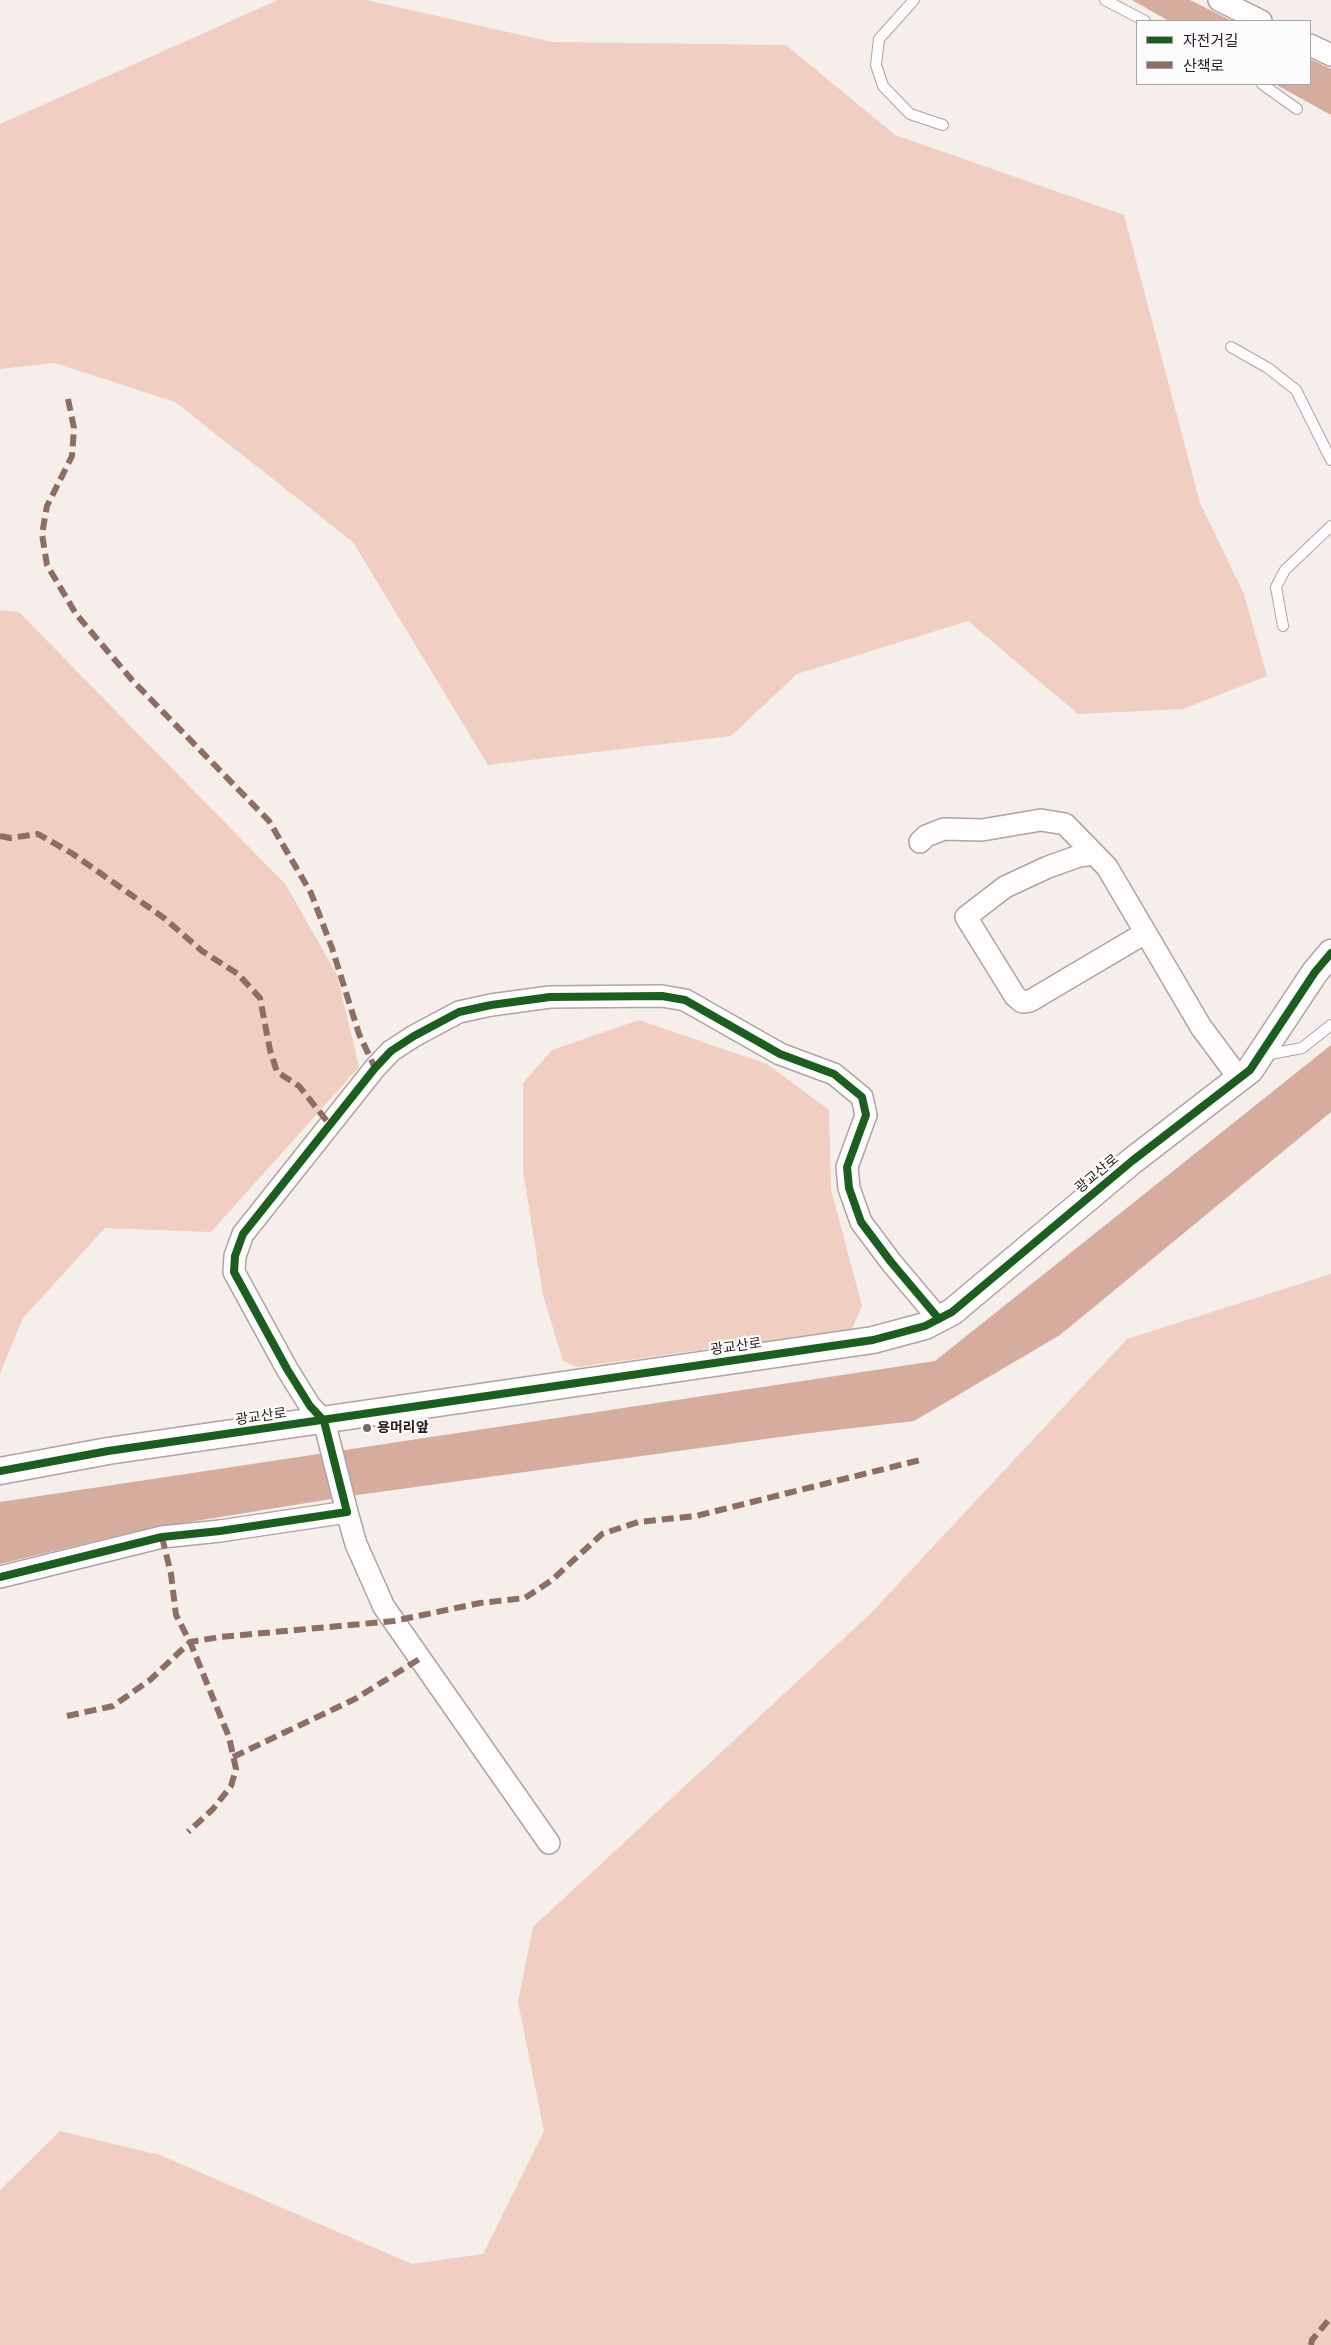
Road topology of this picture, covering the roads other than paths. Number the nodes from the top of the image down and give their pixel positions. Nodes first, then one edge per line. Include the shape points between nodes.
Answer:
1 (914, 0) edge
2 (1105, 0) edge
3 (1219, 0) edge
4 (1143, 20) edge
5 (1259, 20) edge
6 (1311, 45) edge
7 (1331, 54) edge
8 (1263, 85) edge
9 (1297, 109) dead end
10 (944, 125) dead end
11 (1231, 347) dead end
12 (1331, 460) edge
13 (1331, 526) edge
14 (1283, 626) dead end
15 (920, 842) dead end
16 (1094, 854) junction
17 (1145, 933) junction
18 (1331, 954) edge
19 (1331, 1025) edge
20 (1259, 1056) junction
21 (1239, 1078) junction
22 (940, 1319) junction
23 (326, 1430) junction
24 (0, 1471) edge
25 (346, 1508) junction
26 (0, 1577) edge
27 (550, 1843) dead end

1 - 10 lane via 879,39 876,65 883,86 910,114
2 - 4 lane
3 - 5 street
6 - 7 street
8 - 9 lane
11 - 12 lane via 1268,368 1296,390
13 - 14 lane via 1285,570 1276,587
15 - 16 street via 944,829 982,830 1041,820 1064,824
16 - 17 street via 1107,867
16 - 17 street via 1048,867 1005,888 966,917 1015,996 1022,1002 1030,1001
17 - 21 street via 1201,1027
18 - 20 street, 광교산로 via 1315,972
19 - 20 lane via 1302,1048
20 - 21 street, 광교산로 via 1250,1070
21 - 22 street, 광교산로 via 1132,1161
22 - 23 street, 광교산로 via 873,1340
22 - 23 street via 890,1262 861,1222 850,1188 848,1167 866,1115 862,1097 834,1074 780,1054 685,1000 662,996 579,996 491,1005 459,1012 391,1051 243,1234 235,1256 234,1272 287,1369
23 - 24 street, 광교산로 via 108,1451
23 - 25 street
25 - 26 street via 152,1538
25 - 27 street via 356,1544 384,1607

